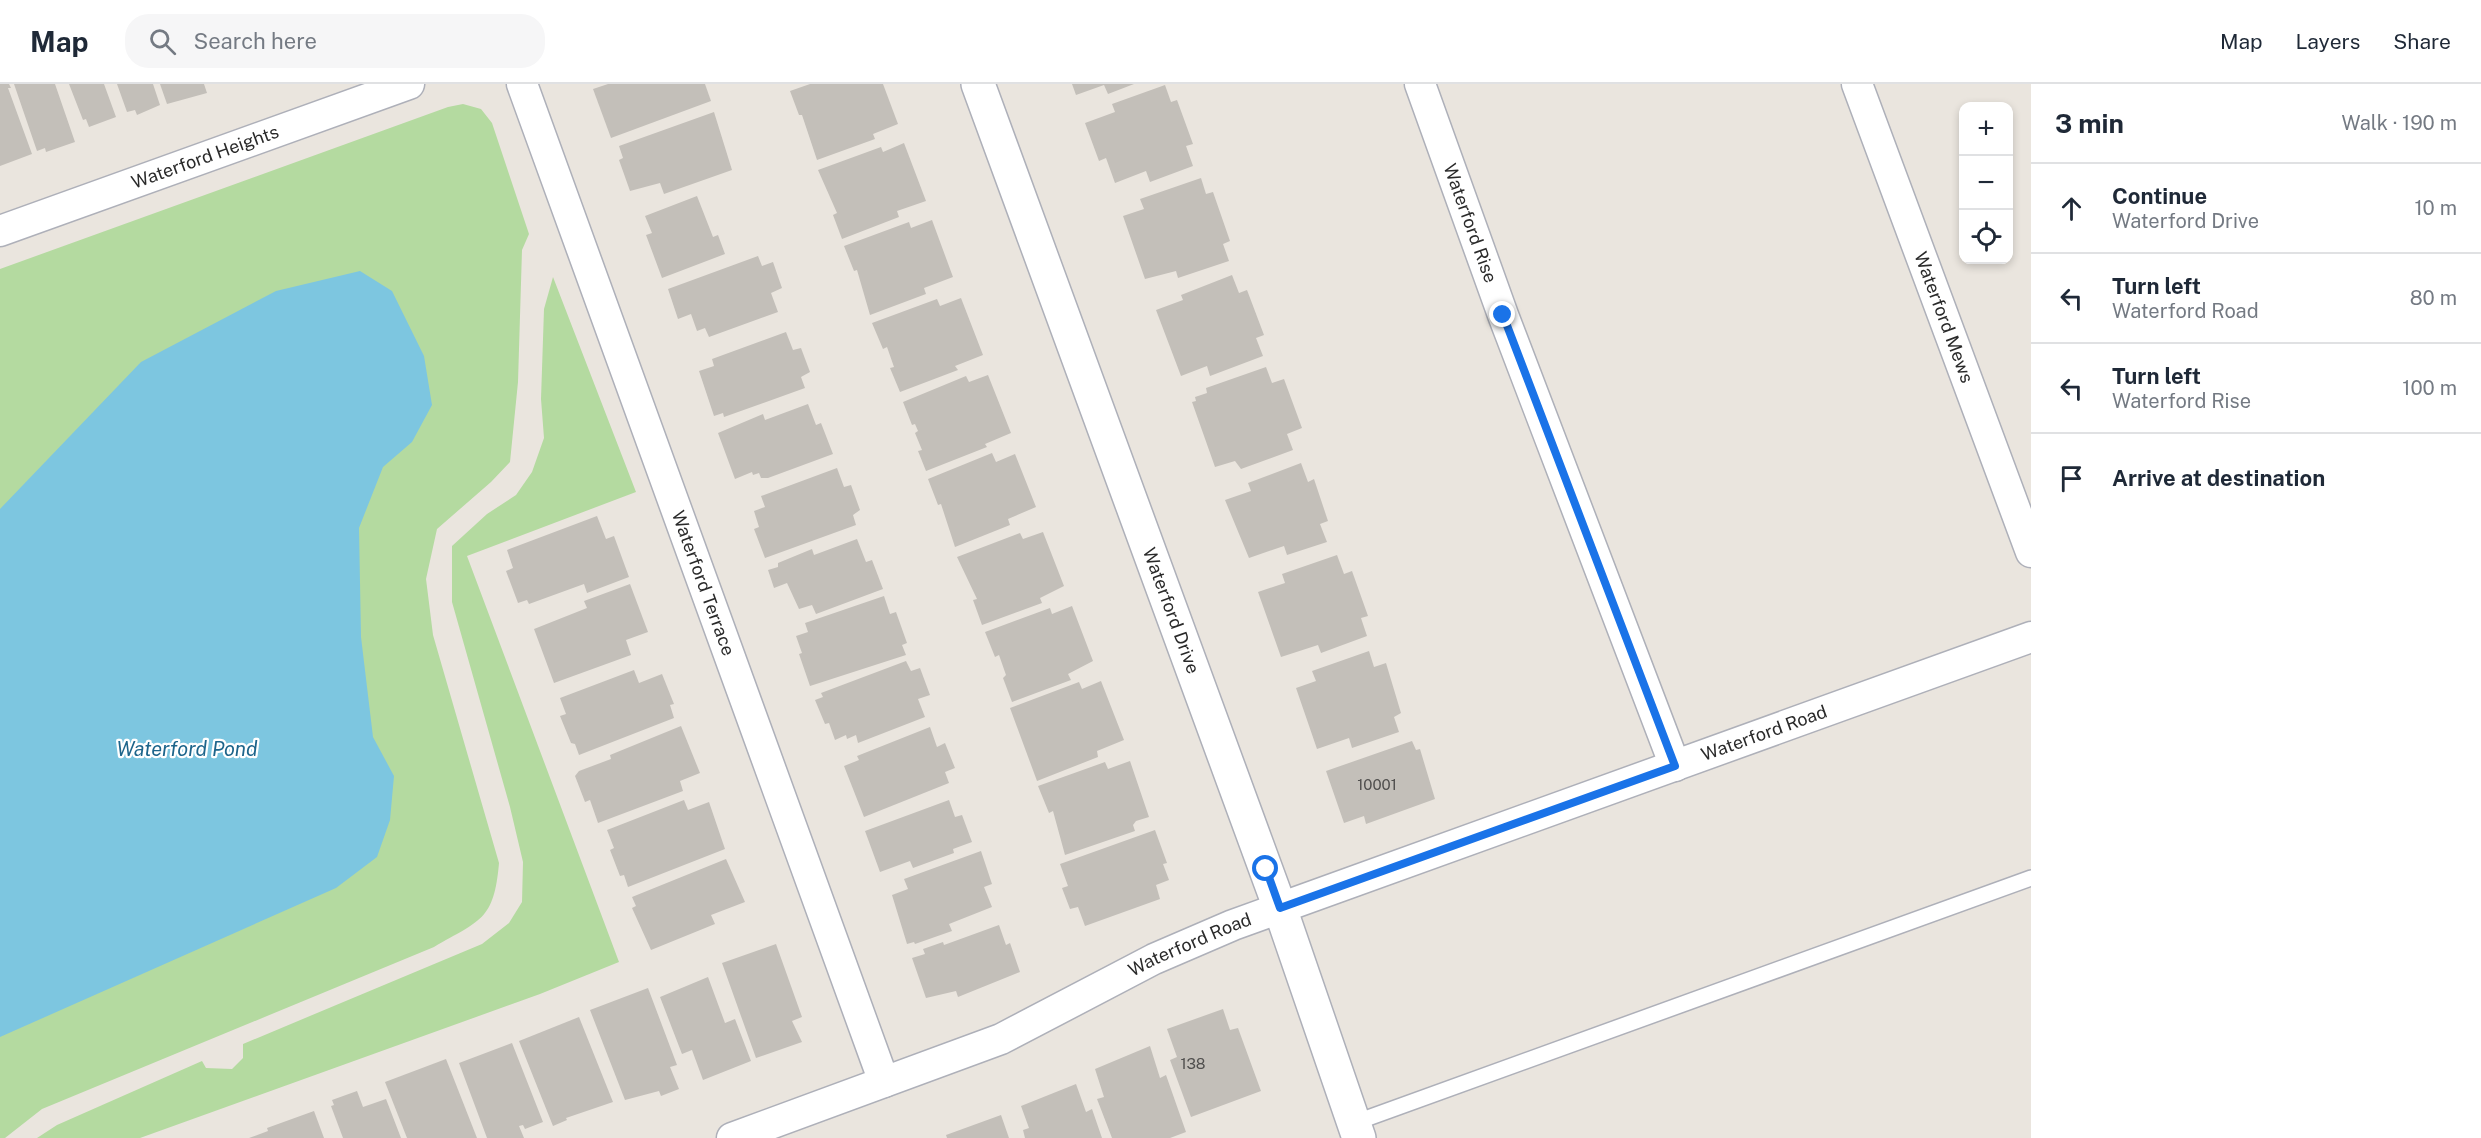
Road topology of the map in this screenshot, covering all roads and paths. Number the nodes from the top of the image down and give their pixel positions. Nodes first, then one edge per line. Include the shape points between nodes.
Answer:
1 (410, 84) edge
2 (522, 84) edge
3 (978, 84) edge
4 (1419, 84) edge
5 (1857, 84) edge
6 (0, 231) edge
7 (2031, 552) edge
8 (2031, 637) edge
9 (1675, 766) junction
10 (2031, 878) edge
11 (1280, 908) junction
12 (884, 1082) junction
13 (1357, 1130) edge
14 (732, 1138) edge

1 - 6 street, Waterford Heights
2 - 12 street, Waterford Terrace
3 - 11 street, Waterford Drive
4 - 9 street, Waterford Rise
5 - 7 street, Waterford Mews
8 - 9 street, Waterford Road
9 - 11 street, Waterford Road
10 - 13 lane
11 - 12 street, Waterford Road via 1154,959 1001,1040
11 - 13 street, Waterford Drive
12 - 14 street, Waterford Road

